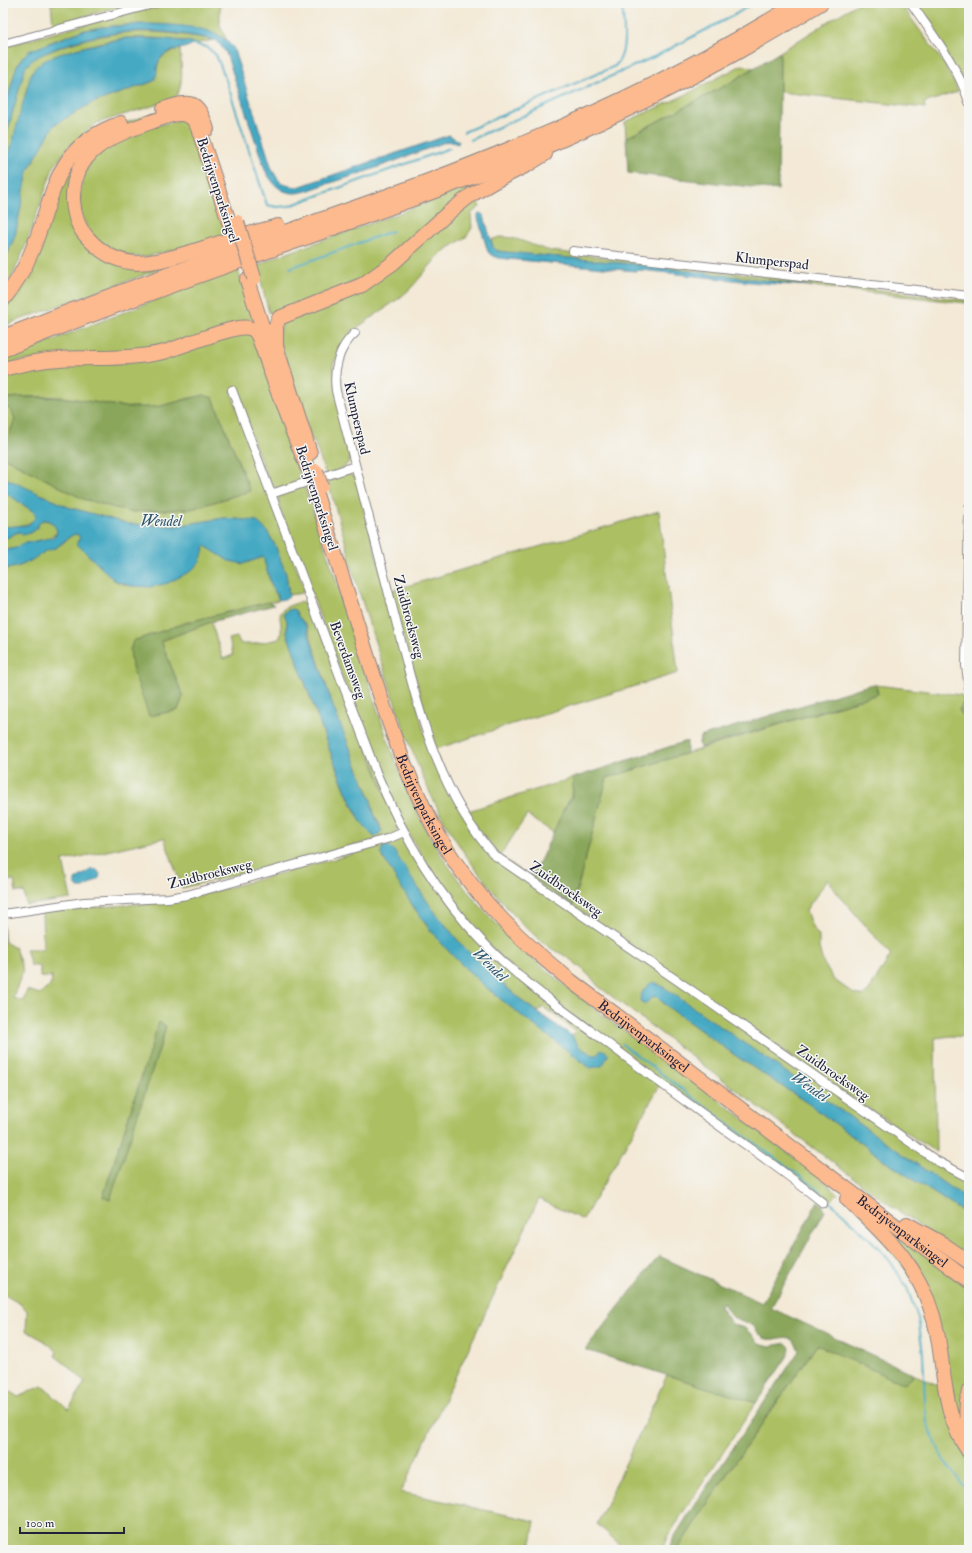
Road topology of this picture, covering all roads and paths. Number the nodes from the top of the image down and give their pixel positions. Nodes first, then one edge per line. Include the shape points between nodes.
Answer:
1 (157, 3) edge
2 (798, 3) edge
3 (821, 3) edge
4 (911, 3) edge
5 (3, 44) edge
6 (969, 102) edge
7 (189, 109) junction
8 (591, 127) junction
9 (341, 213) junction
10 (573, 251) dead end
11 (251, 279) junction
12 (969, 296) edge
13 (3, 300) edge
14 (354, 333) dead end
15 (6, 342) edge
16 (276, 347) junction
17 (7, 368) edge
18 (232, 390) dead end
19 (355, 466) junction
20 (311, 470) junction
21 (317, 487) junction
22 (272, 494) junction
23 (969, 507) edge
24 (969, 690) edge
25 (404, 832) junction
26 (3, 914) edge
27 (815, 1164) junction
28 (969, 1178) edge
29 (823, 1203) dead end
30 (907, 1224) junction
31 (969, 1262) edge
32 (969, 1271) edge
33 (969, 1281) edge
34 (969, 1391) edge
35 (969, 1433) edge
36 (969, 1452) edge

1 - 5 street
2 - 9 highway via 688,66 616,102 525,143
3 - 8 highway via 709,68
4 - 6 street via 954,69
7 - 9 highway via 122,132 98,146 87,157 76,178 74,207 85,235 99,249 111,256 136,263 162,260 273,227
7 - 11 highway, Bedrijvenparksingel, bridge via 200,111 203,117
7 - 13 highway via 180,104 118,124 91,137 78,148 58,176 32,252 17,282
8 - 15 highway via 490,170 129,301
8 - 16 highway via 471,195 393,263 362,285 280,318 276,326
9 - 15 highway via 120,292
10 - 12 street, Klumperspad
11 - 16 highway, Bedrijvenparksingel
11 - 20 highway, Bedrijvenparksingel
14 - 19 street, Klumperspad via 342,350 334,374
16 - 20 highway, Bedrijvenparksingel
17 - 20 highway via 59,359 124,358 150,354 240,328 251,328 259,338 286,415
18 - 22 street, Beverdamsweg
19 - 22 street
19 - 28 street, Zuidbroeksweg via 429,737 445,780 481,841 494,855 937,1161
20 - 21 highway, Bedrijvenparksingel
21 - 27 highway, Bedrijvenparksingel via 378,689 407,771 430,822 467,878 501,919 544,959
21 - 30 highway, Bedrijvenparksingel via 408,757 445,832 485,890 528,935 566,967
22 - 25 street, Beverdamsweg via 376,772
23 - 24 street via 966,665
25 - 26 street, Zuidbroeksweg via 187,895 84,902
25 - 29 street via 425,869 451,906 506,964 541,994
27 - 33 highway, Bedrijvenparksingel
27 - 36 highway via 895,1245 920,1283 936,1327 944,1388 951,1415
30 - 31 highway
30 - 32 highway, Bedrijvenparksingel
34 - 35 highway via 966,1419

